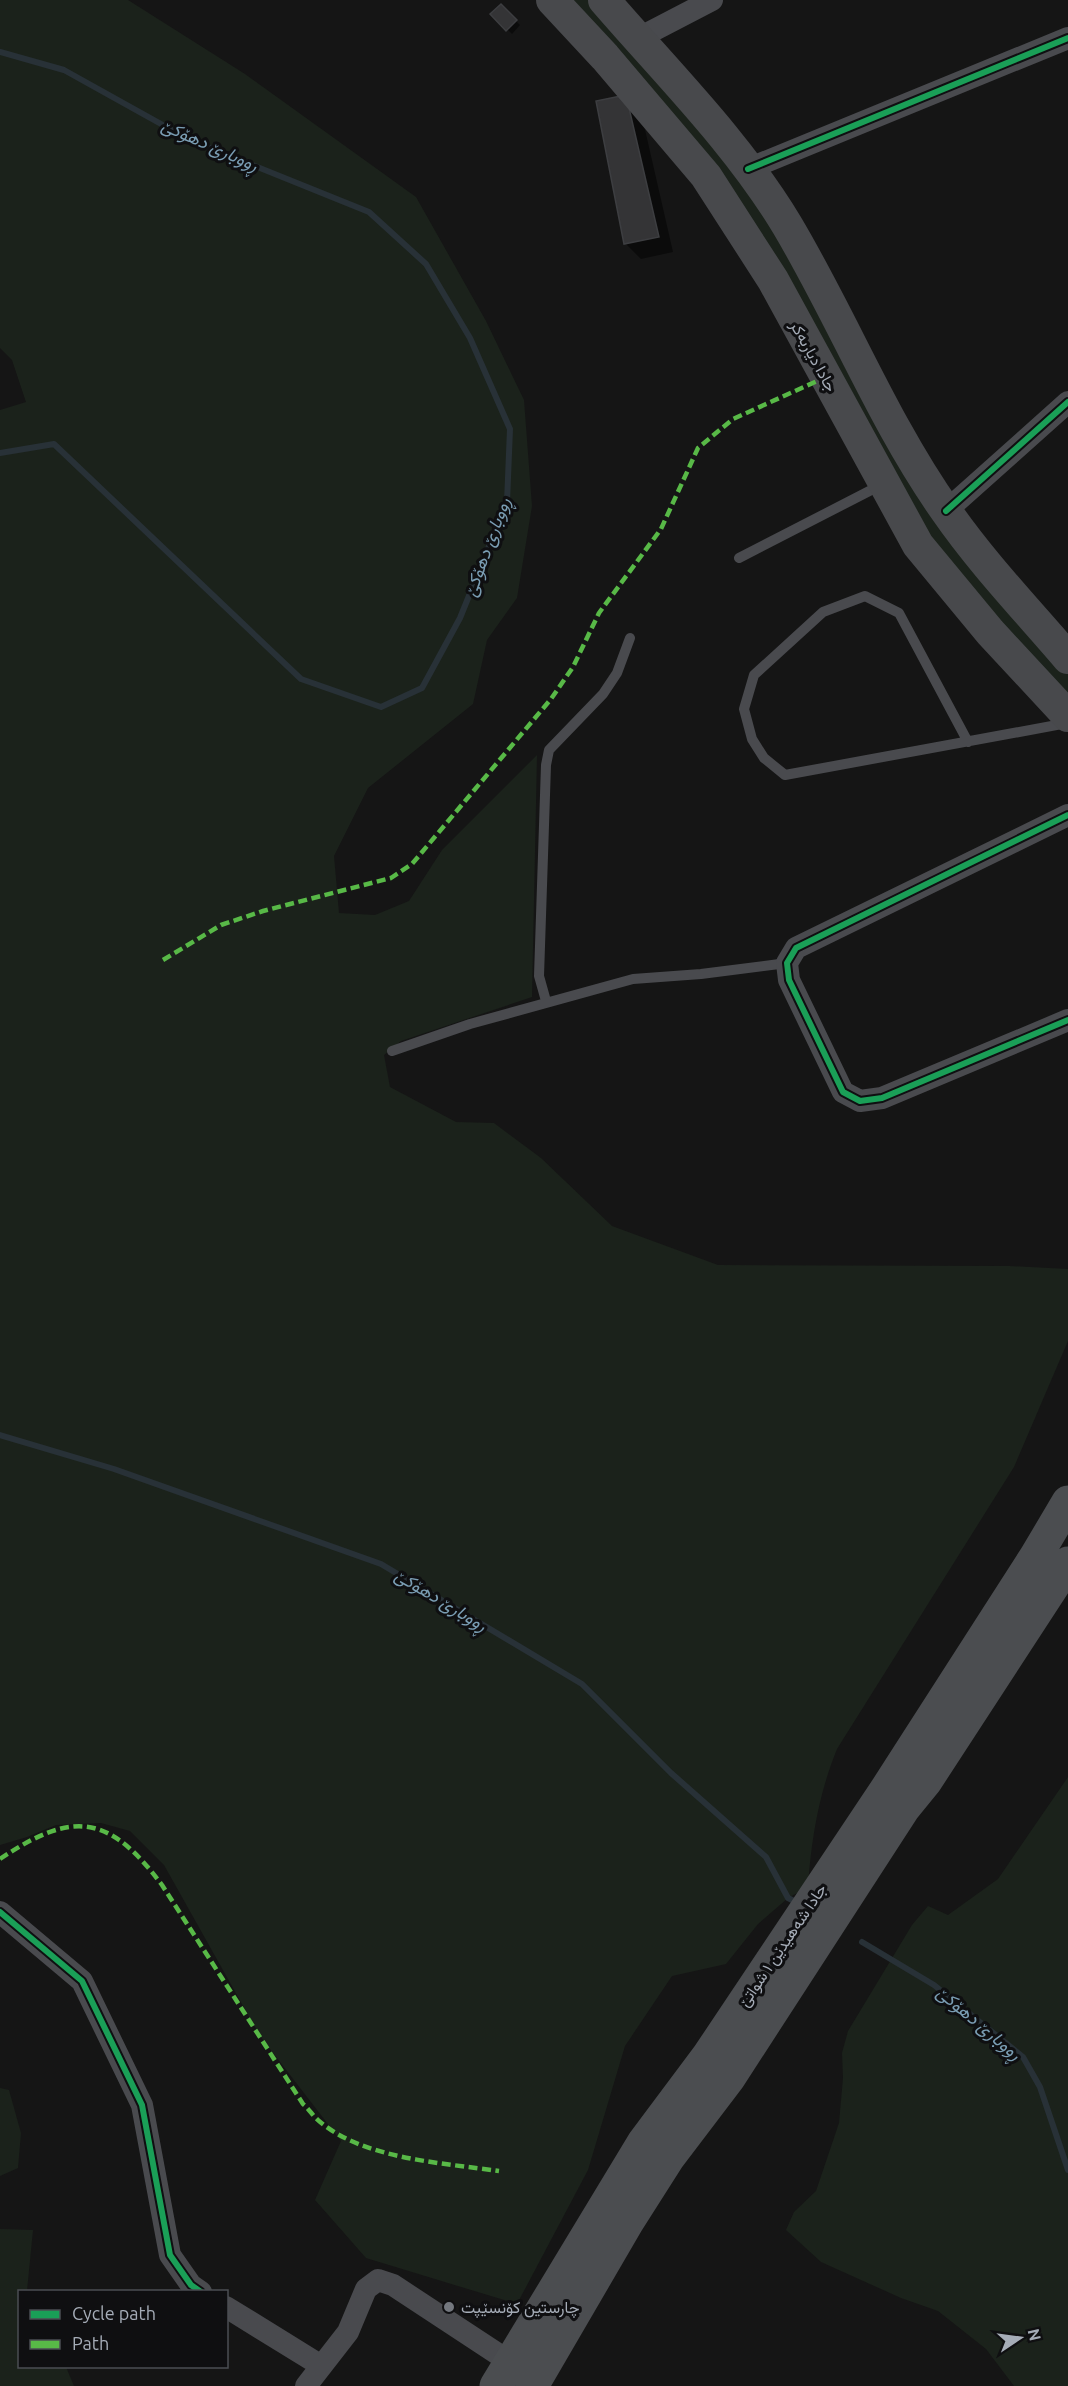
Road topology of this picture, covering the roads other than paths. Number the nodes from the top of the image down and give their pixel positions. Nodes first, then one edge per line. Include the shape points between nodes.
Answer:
1 (552, 0) edge
2 (604, 0) edge
3 (712, 0) edge
4 (1068, 38) edge
5 (637, 39) junction
6 (748, 169) junction
7 (1068, 402) edge
8 (884, 484) junction
9 (946, 512) junction
10 (739, 558) dead end
11 (630, 638) dead end
12 (1068, 658) edge
13 (1067, 716) edge
14 (968, 742) junction
15 (1068, 815) edge
16 (787, 963) junction
17 (546, 1001) junction
18 (1068, 1020) edge
19 (392, 1052) dead end
20 (1068, 1502) edge
21 (1068, 1563) edge
22 (894, 1800) junction
23 (0, 1912) edge
24 (719, 2067) junction
25 (198, 2290) edge
26 (228, 2308) edge
27 (320, 2366) junction
28 (503, 2374) edge
29 (306, 2386) edge
30 (532, 2386) edge

1 - 8 main road, جادا دیاربه‌كر via 706,176 773,280
2 - 5 main road
3 - 5 street
4 - 6 street
5 - 6 main road via 695,101
6 - 9 main road via 786,224 895,428
7 - 9 street
8 - 10 lane
8 - 13 main road, جادا دیاربه‌كر via 918,545
9 - 12 main road
11 - 17 lane via 617,673 603,694 549,750 539,976
13 - 14 lane
14 - 14 lane via 785,775 764,758 752,740 744,709 754,675 823,612 865,596 899,613
15 - 16 street via 796,948
16 - 17 lane via 633,979
16 - 18 street via 789,980 843,1092 860,1101 882,1098
17 - 19 lane via 470,1023
20 - 22 main road, جادا شەهیدێن ١ شواتێ
21 - 22 main road, جادا شەهیدێن ١ شواتێ via 926,1781
22 - 24 main road, جادا شەهیدێن ١ شواتێ
23 - 25 street via 82,1981 142,2105 170,2255
24 - 28 main road, جادا شەهیدێن ١ شواتێ via 643,2143
24 - 30 main road, جادا شەهیدێن ١ شواتێ
26 - 27 street
27 - 28 street via 348,2332 366,2289 378,2280 393,2285
27 - 29 street

